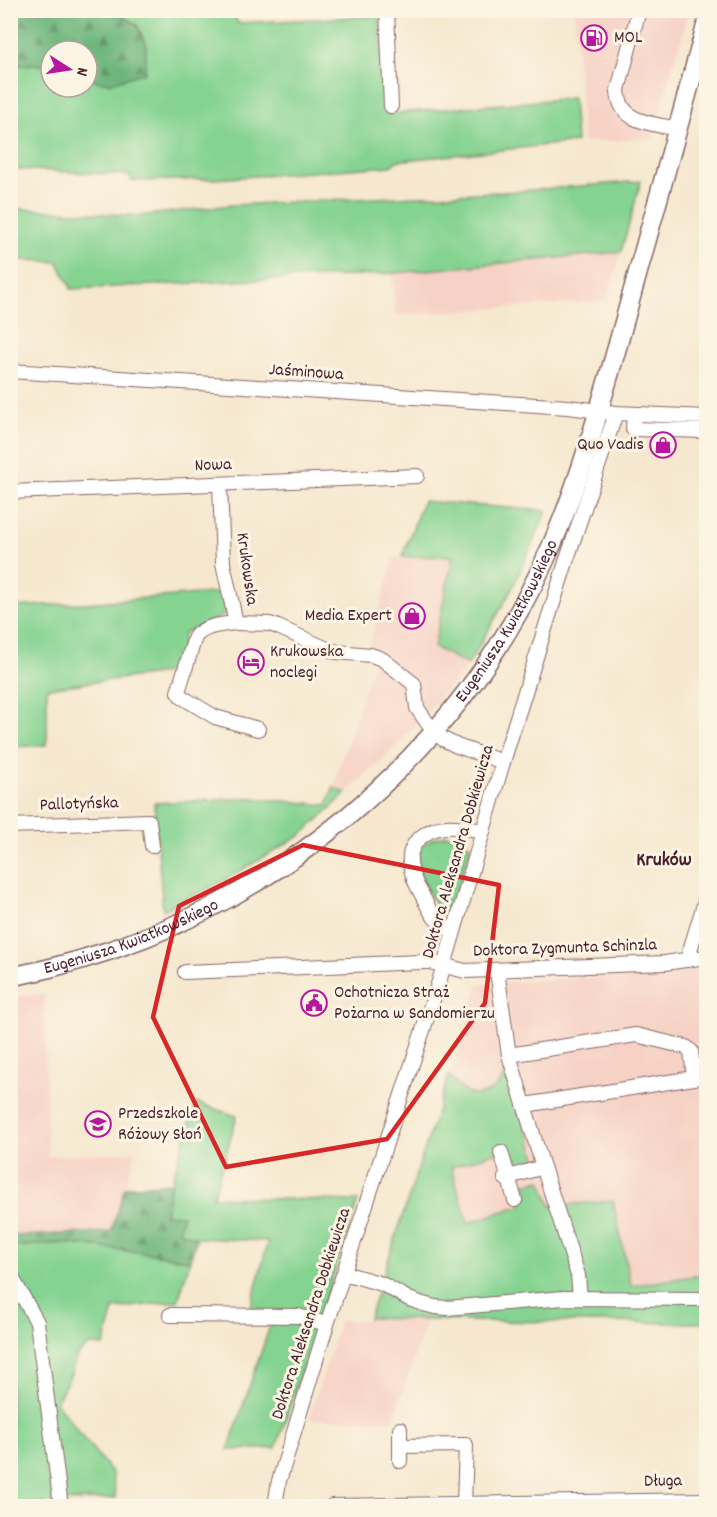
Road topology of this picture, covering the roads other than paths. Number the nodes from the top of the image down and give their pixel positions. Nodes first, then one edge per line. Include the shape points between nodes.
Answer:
1 (387, 10) edge
2 (639, 10) edge
3 (706, 26) edge
4 (391, 106) dead end
5 (678, 129) junction
6 (10, 371) edge
7 (607, 412) junction
8 (634, 414) junction
9 (706, 417) edge
10 (706, 431) edge
11 (417, 476) dead end
12 (220, 484) junction
13 (10, 492) edge
14 (236, 623) junction
15 (258, 729) dead end
16 (433, 731) junction
17 (503, 762) junction
18 (10, 826) edge
19 (483, 831) junction
20 (152, 846) dead end
21 (706, 898) edge
22 (453, 931) junction
23 (706, 957) edge
24 (687, 960) junction
25 (444, 966) junction
26 (497, 970) junction
27 (185, 972) dead end
28 (10, 977) edge
29 (509, 1055) junction
30 (700, 1077) edge
31 (525, 1105) junction
32 (501, 1152) dead end
33 (543, 1167) junction
34 (507, 1178) junction
35 (515, 1200) dead end
36 (344, 1273) junction
37 (10, 1274) edge
38 (580, 1298) junction
39 (706, 1299) edge
40 (170, 1315) dead end
41 (327, 1324) junction
42 (400, 1429) dead end
43 (400, 1446) junction
44 (400, 1461) dead end
45 (706, 1500) edge
46 (464, 1504) junction
47 (61, 1506) edge
48 (275, 1506) edge
49 (332, 1506) edge

1 - 4 street
2 - 5 street via 619,99 632,117
3 - 5 main road, Eugeniusza Kwiatkowskiego
5 - 7 main road, Eugeniusza Kwiatkowskiego
6 - 7 street, Jaśminowa
7 - 8 street, Jaśminowa
7 - 16 main road, Eugeniusza Kwiatkowskiego via 551,547 513,622 465,694
7 - 17 street, Doktora Aleksandra Dobkiewicza via 566,562
8 - 9 street, Jaśminowa
8 - 10 street via 633,429
11 - 12 street, Nowa
12 - 13 street, Nowa
12 - 14 street, Krukowska via 223,563
14 - 15 street via 199,632 178,692 215,717
14 - 16 street, Krukowska via 270,624 327,649 382,659 414,684 417,708
16 - 17 street, Krukowska via 457,746
16 - 28 main road, Eugeniusza Kwiatkowskiego via 345,819 242,890 132,943
17 - 19 street, Doktora Aleksandra Dobkiewicza
18 - 20 street, Pallotyńska via 149,821
19 - 22 street, Doktora Aleksandra Dobkiewicza
19 - 22 street via 434,828 412,848 409,859 413,879 436,920
21 - 24 street
22 - 25 street, Doktora Aleksandra Dobkiewicza
23 - 24 street, Doktora Zygmunta Schinzla
24 - 26 street, Doktora Zygmunta Schinzla
25 - 26 street, Doktora Zygmunta Schinzla via 465,971
25 - 27 street, Doktora Zygmunta Schinzla via 421,962
25 - 36 street, Doktora Aleksandra Dobkiewicza
26 - 29 street
29 - 30 street via 640,1035 692,1051
29 - 31 street
30 - 31 street
31 - 33 street
32 - 34 street
33 - 34 street
33 - 38 street via 578,1275
34 - 35 street
36 - 38 street via 435,1307
36 - 41 street, Doktora Aleksandra Dobkiewicza
37 - 47 street via 37,1322
38 - 39 street
40 - 41 street via 298,1316
41 - 48 street, Doktora Aleksandra Dobkiewicza via 279,1481
42 - 43 street
43 - 44 street
43 - 46 street via 466,1445
45 - 46 street, Długa
46 - 49 street, Długa

